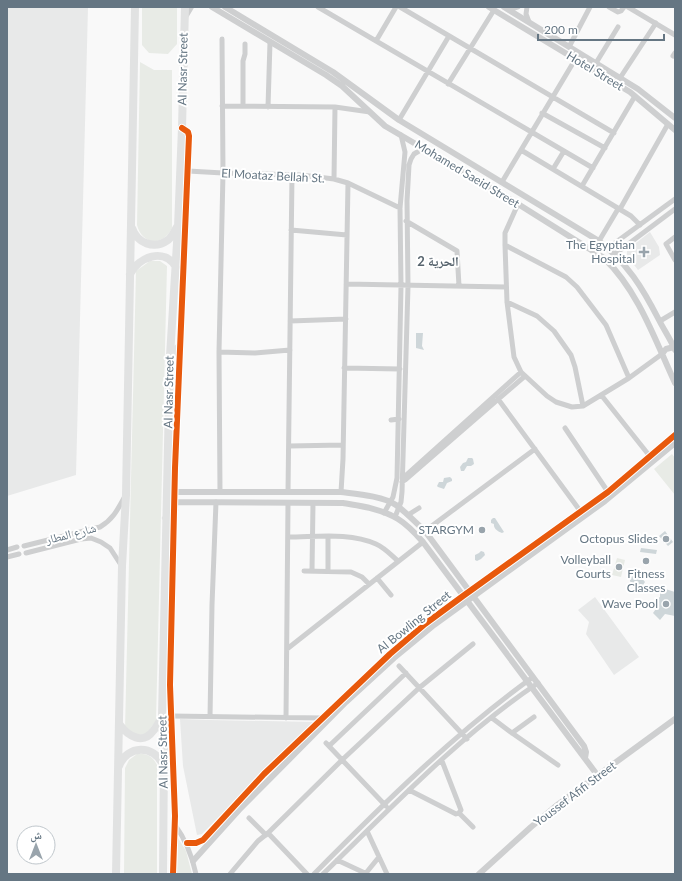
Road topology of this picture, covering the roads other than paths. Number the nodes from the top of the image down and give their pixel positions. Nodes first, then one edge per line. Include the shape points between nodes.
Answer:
1 (135, 7) edge
2 (184, 7) edge
3 (191, 7) edge
4 (212, 7) edge
5 (225, 7) edge
6 (318, 7) edge
7 (396, 7) edge
8 (400, 7) edge
9 (518, 7) edge
10 (528, 7) edge
11 (590, 7) edge
12 (609, 7) edge
13 (624, 7) edge
14 (628, 7) edge
15 (507, 8) edge
16 (231, 9) edge
17 (492, 9) edge
18 (184, 18) junction
19 (529, 22) junction
20 (656, 23) junction
21 (618, 27) dead end
22 (675, 35) edge
23 (449, 36) junction
24 (222, 39) dead end
25 (376, 41) junction
26 (270, 42) junction
27 (245, 44) dead end
28 (570, 46) junction
29 (470, 48) junction
30 (579, 53) junction
31 (575, 59) junction
32 (596, 63) junction
33 (428, 72) junction
34 (620, 78) junction
35 (448, 84) junction
36 (635, 96) junction
37 (553, 97) junction
38 (657, 104) junction
39 (379, 105) junction
40 (222, 106) junction
41 (243, 106) junction
42 (268, 107) junction
43 (335, 107) junction
44 (652, 110) junction
45 (370, 112) junction
46 (542, 113) junction
47 (392, 116) junction
48 (674, 117) edge
49 (400, 120) junction
50 (668, 124) junction
51 (385, 126) junction
52 (182, 128) junction
53 (675, 130) edge
54 (532, 132) junction
55 (614, 133) junction
56 (401, 135) junction
57 (605, 148) junction
58 (424, 149) junction
59 (521, 150) junction
60 (564, 151) junction
61 (593, 168) junction
62 (553, 169) junction
63 (188, 171) junction
64 (223, 173) junction
65 (292, 175) junction
66 (334, 179) junction
67 (502, 182) junction
68 (348, 183) junction
69 (582, 186) junction
70 (400, 199) junction
71 (675, 199) edge
72 (408, 201) junction
73 (518, 204) junction
74 (540, 204) junction
75 (400, 208) junction
76 (619, 209) junction
77 (675, 209) edge
78 (558, 214) junction
79 (535, 215) junction
80 (400, 218) junction
81 (407, 222) junction
82 (131, 224) junction
83 (552, 225) junction
84 (640, 225) junction
85 (178, 227) junction
86 (291, 230) junction
87 (347, 235) junction
88 (675, 237) edge
89 (599, 241) junction
90 (505, 244) junction
91 (608, 248) junction
92 (615, 254) junction
93 (675, 260) edge
94 (176, 267) junction
95 (130, 274) junction
96 (346, 284) junction
97 (401, 286) junction
98 (408, 286) junction
99 (459, 286) junction
100 (506, 287) junction
101 (507, 302) junction
102 (675, 312) edge
103 (346, 319) junction
104 (290, 321) junction
105 (660, 321) junction
106 (667, 334) junction
107 (655, 339) junction
108 (179, 347) junction
109 (674, 349) edge
110 (290, 350) junction
111 (220, 352) junction
112 (662, 354) junction
113 (170, 356) junction
114 (344, 368) junction
115 (400, 369) junction
116 (523, 374) junction
117 (629, 378) junction
118 (675, 383) edge
119 (602, 396) junction
120 (498, 399) junction
121 (583, 406) junction
122 (399, 419) junction
123 (391, 420) dead end
124 (464, 426) junction
125 (565, 428) dead end
126 (675, 435) edge
127 (675, 443) edge
128 (343, 445) junction
129 (288, 446) junction
130 (535, 450) junction
131 (168, 458) junction
132 (652, 459) junction
133 (175, 468) junction
134 (400, 480) junction
135 (174, 492) junction
136 (188, 492) junction
137 (220, 492) junction
138 (288, 492) junction
139 (341, 492) junction
140 (608, 492) junction
141 (126, 495) junction
142 (187, 502) junction
143 (216, 502) junction
144 (288, 503) junction
145 (313, 503) junction
146 (390, 503) junction
147 (174, 506) junction
148 (399, 508) junction
149 (419, 508) dead end
150 (581, 512) junction
151 (384, 513) junction
152 (408, 515) junction
153 (394, 517) junction
154 (166, 518) junction
155 (425, 531) junction
156 (558, 532) junction
157 (288, 536) junction
158 (313, 537) junction
159 (328, 537) junction
160 (51, 540) junction
161 (423, 542) junction
162 (24, 546) dead end
163 (53, 546) junction
164 (17, 547) dead end
165 (7, 550) edge
166 (26, 553) dead end
167 (19, 554) dead end
168 (7, 558) edge
169 (398, 561) junction
170 (122, 566) junction
171 (304, 571) dead end
172 (312, 571) junction
173 (328, 571) junction
174 (377, 578) junction
175 (369, 584) junction
176 (471, 594) junction
177 (391, 596) dead end
178 (465, 598) junction
179 (473, 644) dead end
180 (287, 649) junction
181 (392, 656) junction
182 (399, 666) dead end
183 (406, 673) junction
184 (533, 676) junction
185 (527, 681) junction
186 (538, 683) junction
187 (532, 687) junction
188 (419, 688) junction
189 (171, 716) junction
190 (162, 717) junction
191 (210, 717) junction
192 (534, 717) dead end
193 (286, 718) junction
194 (322, 718) junction
195 (492, 718) junction
196 (675, 719) edge
197 (120, 725) junction
198 (314, 730) junction
199 (461, 733) junction
200 (512, 733) junction
201 (466, 739) junction
202 (585, 758) junction
203 (342, 760) junction
204 (442, 761) junction
205 (558, 765) dead end
206 (164, 767) junction
207 (119, 769) junction
208 (598, 776) junction
209 (409, 790) junction
210 (384, 804) junction
211 (389, 809) junction
212 (459, 814) junction
213 (249, 818) dead end
214 (175, 825) junction
215 (473, 827) dead end
216 (368, 831) junction
217 (267, 834) junction
218 (187, 843) junction
219 (379, 857) junction
220 (337, 860) junction
221 (193, 861) junction
222 (116, 874) edge
223 (163, 874) edge
224 (173, 874) edge
225 (196, 874) edge
226 (230, 874) edge
227 (307, 874) edge
228 (314, 874) edge
229 (323, 874) edge
230 (366, 874) edge
231 (387, 874) edge
232 (479, 874) edge

1 - 82 main road
2 - 18 main road, Al Nasr Street
3 - 18 street
4 - 26 street, Mohamed Saeid Street
5 - 16 street, Mohamed Saeid Street
6 - 25 street
7 - 25 street
8 - 23 street
9 - 15 street
10 - 19 street via 526,14
11 - 28 street
12 - 13 street via 618,12
14 - 20 street
15 - 19 street, Hotel Street
16 - 39 street, Mohamed Saeid Street via 333,72
17 - 29 street
17 - 31 street, Hotel Street
18 - 52 main road, Al Nasr Street
19 - 28 street, Hotel Street
20 - 22 street
20 - 34 street
21 - 32 street
23 - 29 street
23 - 33 street
24 - 40 street
25 - 33 street
26 - 42 street
26 - 45 street, Mohamed Saeid Street via 332,79
27 - 41 street via 242,67
28 - 30 street, Hotel Street
29 - 35 street
29 - 37 street
30 - 31 street
30 - 32 street, Hotel Street
31 - 36 street, Hotel Street
31 - 37 street
32 - 34 street, Hotel Street
33 - 35 street
33 - 49 street
34 - 38 street, Hotel Street
35 - 54 street
36 - 44 street, Hotel Street
36 - 55 street
37 - 46 street
37 - 55 street
38 - 44 street
38 - 48 street, Hotel Street
39 - 45 street via 375,111
39 - 47 street, Mohamed Saeid Street
40 - 41 street
40 - 64 street
41 - 42 street
42 - 43 street
43 - 45 street
43 - 66 street
44 - 50 street, Hotel Street
45 - 51 street, Mohamed Saeid Street
46 - 54 street
46 - 57 street
47 - 49 street, Mohamed Saeid Street
47 - 51 street via 386,120
49 - 67 street, Mohamed Saeid Street
50 - 53 street, Hotel Street
50 - 76 street
51 - 56 street, Mohamed Saeid Street
52 - 63 street via 188,132
52 - 85 main road, Al Nasr Street
54 - 59 street
54 - 60 street
55 - 57 street
56 - 58 street, Mohamed Saeid Street
56 - 70 street via 405,152
57 - 61 street
58 - 72 street via 414,154 410,162
58 - 73 street, Mohamed Saeid Street
59 - 62 street
59 - 67 street
60 - 61 street
60 - 62 street
61 - 69 street
62 - 69 street
63 - 64 street, El Moataz Bellah St.
63 - 108 street
64 - 65 street, El Moataz Bellah St.
64 - 111 street
65 - 66 street, El Moataz Bellah St.
65 - 86 street
66 - 68 street, El Moataz Bellah St.
67 - 74 street, Mohamed Saeid Street
68 - 75 street, El Moataz Bellah St.
68 - 87 street
69 - 76 street
70 - 72 street
70 - 75 street
71 - 84 street
72 - 81 street
73 - 79 street, Mohamed Saeid Street
73 - 90 street via 505,233
74 - 78 street, Mohamed Saeid Street
74 - 79 street via 541,210
75 - 80 street
76 - 84 street
76 - 89 street
77 - 92 street
78 - 83 street via 552,217
78 - 89 street, Mohamed Saeid Street
79 - 83 street, Mohamed Saeid Street
80 - 81 street
80 - 97 street
81 - 98 street
81 - 99 street via 456,251
82 - 85 main road via 136,236 150,245 167,241
82 - 95 main road
83 - 107 street, Mohamed Saeid Street via 612,266 638,304
84 - 91 street
85 - 94 main road, Al Nasr Street
86 - 87 street
86 - 104 street
87 - 96 street
88 - 93 street via 666,244
89 - 91 street, Mohamed Saeid Street
90 - 100 street
90 - 117 street via 566,277 577,287 606,326
91 - 92 street, Mohamed Saeid Street
92 - 105 street, Mohamed Saeid Street via 634,275
94 - 95 main road via 167,258 147,258 140,261
94 - 113 main road, Al Nasr Street
95 - 141 main road
96 - 97 street
96 - 103 street
97 - 98 street
97 - 115 street
98 - 99 street
98 - 134 street
99 - 100 street
100 - 101 street
101 - 116 street via 514,357
101 - 121 street via 537,316 554,331 571,355
102 - 105 street
103 - 104 street
103 - 114 street
104 - 110 street
105 - 106 street, Mohamed Saeid Street
106 - 107 street via 663,340
106 - 109 street, Mohamed Saeid Street
107 - 112 street, Mohamed Saeid Street
108 - 113 main road
108 - 133 street
109 - 112 street via 666,348
110 - 111 street
110 - 129 street
111 - 137 street
112 - 117 street
112 - 118 street, Mohamed Saeid Street
113 - 131 main road, Al Nasr Street
114 - 115 street
114 - 128 street
115 - 122 street
116 - 120 street
116 - 121 street via 556,402 572,408
116 - 124 street
117 - 119 street
119 - 121 street
119 - 132 street
120 - 124 street
120 - 130 street
122 - 123 street
122 - 134 street
124 - 134 street
125 - 140 street
126 - 132 street, Al Bowling Street
127 - 132 street, Al Bowling Street
128 - 129 street
128 - 139 street
129 - 138 street
130 - 150 street
130 - 155 street
131 - 133 main road
131 - 154 main road, Al Nasr Street
132 - 140 street, Al Bowling Street
132 - 156 street, Al Bowling Street via 605,502
133 - 135 street
134 - 146 street
134 - 148 street via 402,497
135 - 136 street
135 - 147 street
136 - 137 street
136 - 142 street
137 - 138 street
138 - 139 street
139 - 146 street
140 - 150 street, Al Bowling Street
141 - 160 street, شارع المطار via 116,514 100,528
141 - 170 main road
142 - 143 street
142 - 147 street
143 - 144 street
143 - 191 street
144 - 145 street
144 - 157 street
145 - 151 street via 348,504
145 - 158 street
146 - 148 street
146 - 151 street
147 - 154 main road
147 - 189 street
148 - 152 street
148 - 153 street
149 - 152 street
150 - 156 street, Al Bowling Street
151 - 153 street
152 - 155 street
153 - 161 street
154 - 190 main road, Al Nasr Street
155 - 176 street
156 - 176 street, Al Bowling Street
157 - 158 street
157 - 180 street
158 - 159 street
158 - 172 street
159 - 169 street via 364,540 390,553
159 - 173 street
160 - 162 street, شارع المطار
160 - 163 street
161 - 169 street
161 - 178 street
163 - 166 street
163 - 170 street via 91,538 110,548
164 - 165 street
167 - 168 street
169 - 174 street
170 - 197 main road
171 - 172 street
172 - 173 street
173 - 175 street via 351,572
174 - 175 street
174 - 177 street
175 - 180 street
176 - 178 street, Al Bowling Street
176 - 184 street
178 - 181 street, Al Bowling Street via 425,624
178 - 185 street
179 - 188 street
180 - 193 street
181 - 194 street, Al Bowling Street
181 - 198 street, Al Bowling Street
182 - 183 street
183 - 188 street
183 - 203 street via 328,745
184 - 185 street
184 - 186 street
185 - 187 street
185 - 199 street
186 - 187 street
186 - 202 street via 584,746
187 - 195 street
187 - 202 street
188 - 199 street
188 - 203 street
189 - 191 street
189 - 214 street
190 - 197 main road via 153,732 144,738 130,736
190 - 206 main road, Al Nasr Street
191 - 193 street
192 - 200 street
193 - 194 street
194 - 198 street, Al Bowling Street
195 - 200 street
195 - 201 street
196 - 208 street, Youssef Afifi Street
197 - 207 main road
198 - 218 street, Al Bowling Street via 254,784 203,840
198 - 221 street, Al Bowling Street
199 - 201 street
199 - 210 street
200 - 205 street
201 - 204 street
202 - 208 street
203 - 210 street
203 - 217 street
204 - 209 street
204 - 212 street via 461,810
206 - 207 main road via 154,753 141,749 125,756
206 - 223 main road, Al Nasr Street
207 - 222 main road
208 - 232 street, Youssef Afifi Street via 531,827
209 - 211 street
209 - 212 street
210 - 211 street
210 - 228 street
211 - 216 street
212 - 215 street
213 - 217 street
214 - 218 street
214 - 224 street
216 - 219 street
216 - 220 street
217 - 226 street
217 - 227 street
218 - 221 street
219 - 230 street
219 - 231 street
220 - 229 street
220 - 230 street
221 - 225 street

